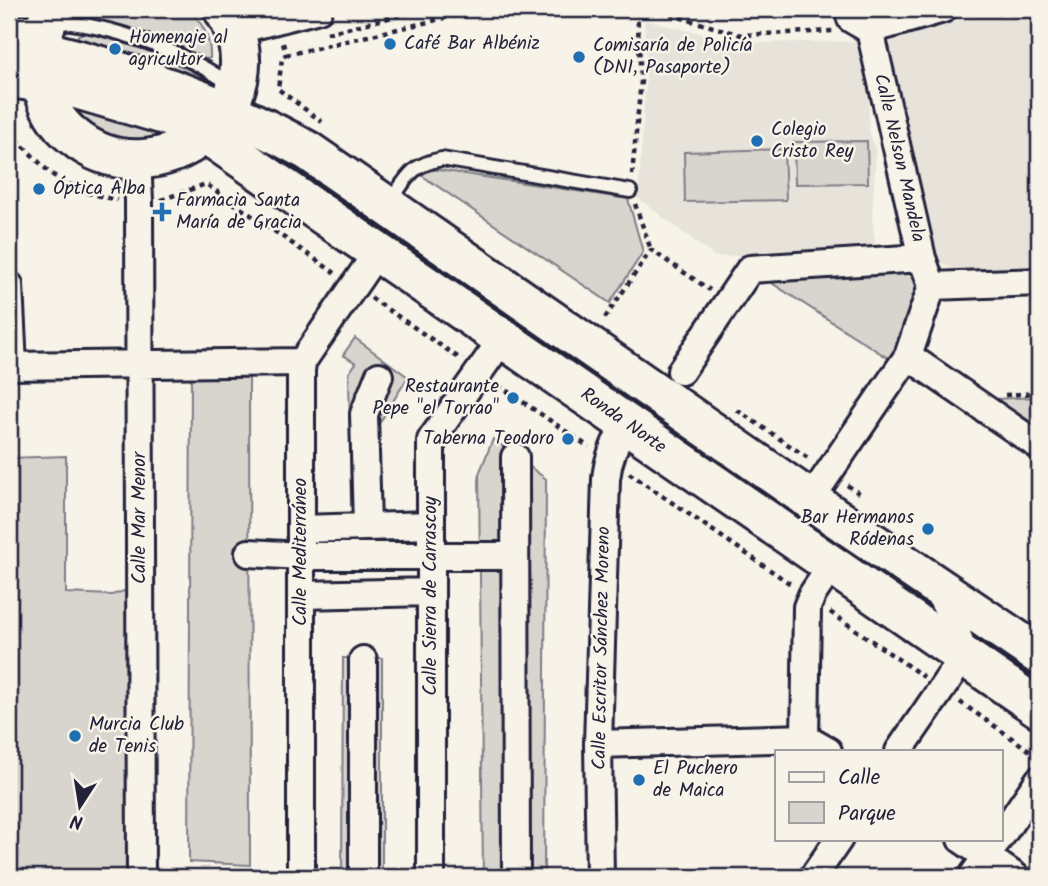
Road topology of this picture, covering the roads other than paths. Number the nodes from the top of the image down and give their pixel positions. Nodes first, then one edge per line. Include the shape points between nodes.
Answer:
1 (848, 9) edge
2 (943, 9) edge
3 (228, 20) edge
4 (321, 21) edge
5 (870, 30) junction
6 (30, 44) edge
7 (229, 107) junction
8 (266, 114) dead end
9 (317, 138) junction
10 (137, 158) junction
11 (630, 191) road end
12 (387, 206) junction
13 (378, 251) junction
14 (922, 258) junction
15 (1039, 282) edge
16 (9, 285) edge
17 (932, 286) junction
18 (503, 338) junction
19 (908, 356) junction
20 (302, 362) junction
21 (140, 364) junction
22 (11, 366) edge
23 (681, 371) dead end
24 (379, 376) dead end
25 (627, 423) junction
26 (1039, 446) edge
27 (515, 457) dead end
28 (819, 486) junction
29 (431, 524) junction
30 (367, 526) junction
31 (301, 529) junction
32 (249, 553) dead end
33 (301, 556) junction
34 (515, 556) junction
35 (431, 557) junction
36 (832, 565) junction
37 (928, 580) junction
38 (431, 592) junction
39 (301, 595) junction
40 (1039, 655) edge
41 (964, 656) junction
42 (363, 660) dead end
43 (1039, 708) edge
44 (805, 738) junction
45 (598, 744) junction
46 (826, 750) edge
47 (899, 750) edge
48 (1039, 780) edge
49 (1002, 833) edge
50 (838, 840) edge
51 (963, 840) edge
52 (989, 852) edge
53 (141, 877) edge
54 (301, 877) edge
55 (363, 877) edge
56 (431, 877) edge
57 (516, 877) edge
58 (600, 877) edge
59 (813, 877) edge
60 (1016, 877) edge

1 - 5 street via 851,19
2 - 5 street
3 - 4 street via 280,31
3 - 7 main road via 240,59
5 - 14 street, Calle Nelson Mandela
6 - 7 main road
6 - 10 main road via 50,108 60,124 90,148
7 - 9 main road
7 - 10 main road via 192,144
7 - 13 main road, Ronda Norte
8 - 9 lane
9 - 12 main road
10 - 21 street, Calle Mar Menor
11 - 12 lane via 442,159 414,169
12 - 28 main road
13 - 18 main road, Ronda Norte
13 - 20 street
14 - 17 street, Calle Nelson Mandela
14 - 23 street via 750,269
15 - 17 street
16 - 22 street
17 - 19 street
18 - 25 main road, Ronda Norte
18 - 29 street, Calle Sierra de Carrascoy via 431,440
19 - 26 street
19 - 28 street
20 - 21 street
20 - 31 street, Calle Mediterráneo
21 - 22 street
21 - 53 street, Calle Mar Menor
24 - 30 street via 365,414
25 - 36 main road, Ronda Norte
25 - 45 street, Calle Escritor Sánchez Moreno via 618,436 606,479
27 - 34 street
28 - 37 main road
29 - 30 street
29 - 35 street, Calle Sierra de Carrascoy
30 - 31 street
31 - 33 street, Calle Mediterráneo
32 - 33 street
33 - 35 street
33 - 39 street, Calle Mediterráneo
34 - 35 street
34 - 57 street
35 - 38 street, Calle Sierra de Carrascoy
36 - 41 main road, Ronda Norte
36 - 44 street via 810,598 807,614
37 - 40 main road
37 - 41 street via 948,609
38 - 39 street
38 - 56 street, Calle Sierra de Carrascoy
39 - 54 street, Calle Mediterráneo
41 - 43 main road, Ronda Norte
41 - 47 street
42 - 55 street
44 - 45 street
44 - 46 street
45 - 58 street, Calle Escritor Sánchez Moreno
48 - 49 street
50 - 59 street
51 - 52 street
52 - 60 street

